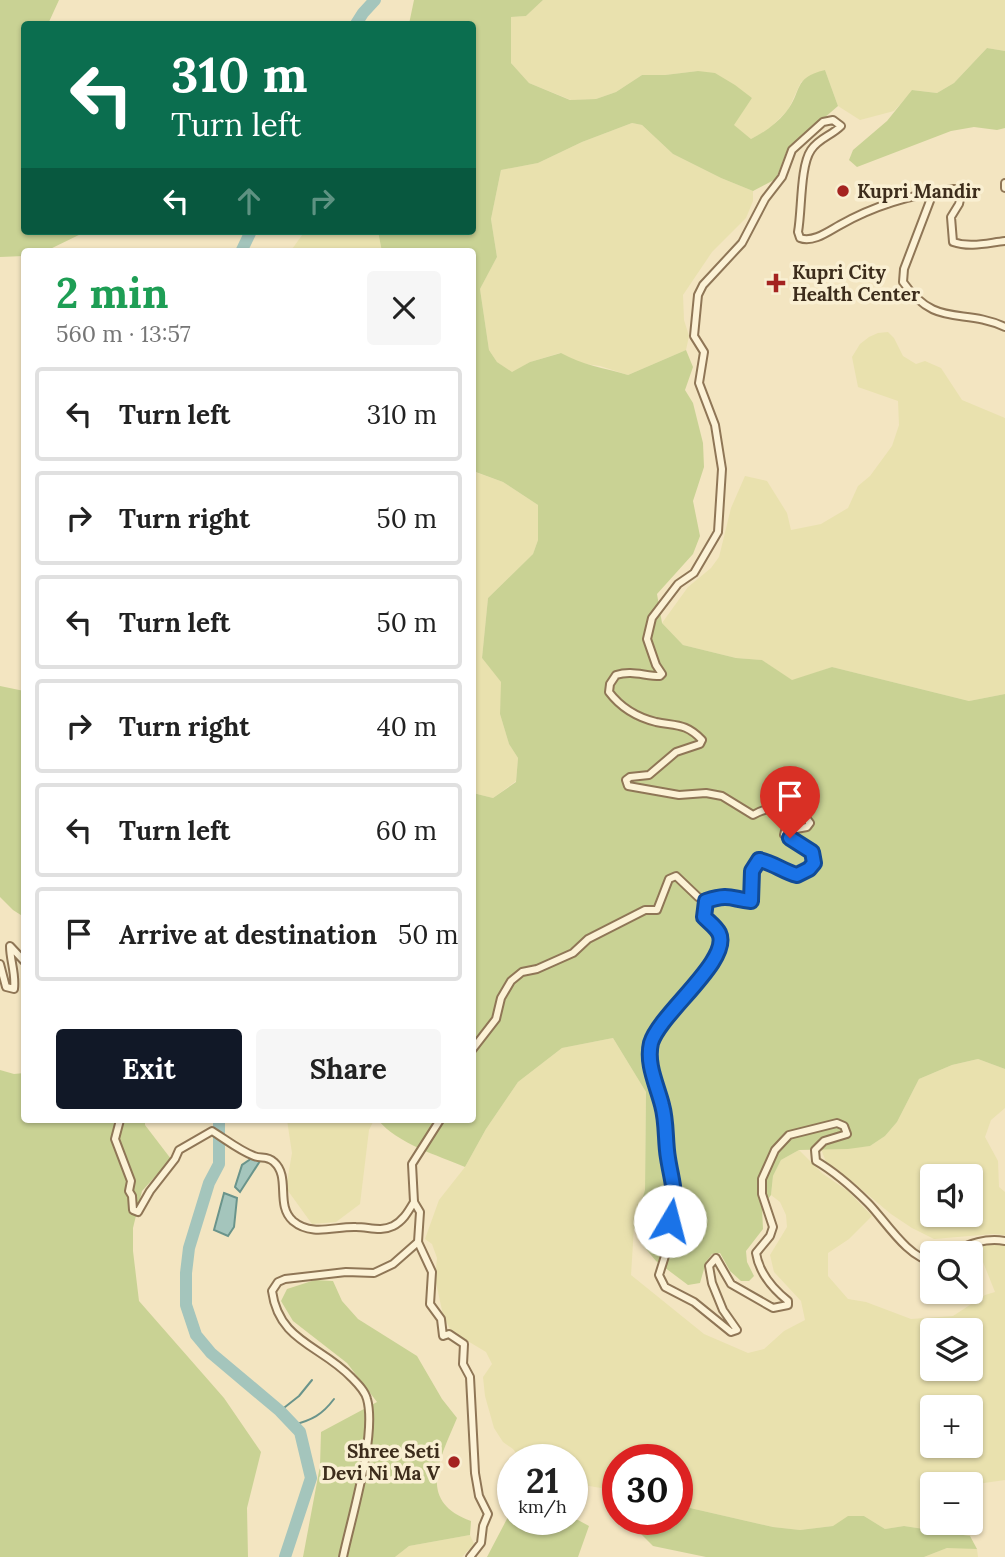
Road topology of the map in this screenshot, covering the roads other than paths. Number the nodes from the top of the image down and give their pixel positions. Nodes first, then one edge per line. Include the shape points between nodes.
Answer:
1 (933, 193) junction
2 (1005, 241) edge
3 (1005, 327) edge
4 (706, 901) junction
5 (21, 958) edge
6 (0, 964) edge
7 (476, 1045) edge
8 (119, 1123) edge
9 (438, 1123) edge
10 (414, 1202) junction
11 (983, 1241) edge
12 (1005, 1241) edge
13 (418, 1242) junction
14 (920, 1257) edge
15 (343, 1557) edge
16 (470, 1557) edge

1 - 2 street via 954,189 961,195 951,217 953,242 968,247
1 - 3 street via 903,282 914,298 932,310
1 - 4 street via 903,197 811,239 800,238 805,162 822,138 841,126 833,120 823,122 792,150 782,177 742,243 698,295 694,336 704,352 699,383 715,425 722,469 718,532 694,573 678,584 652,618 647,639 662,674 644,676 635,671 617,675 609,692 634,714 684,726 702,740 676,752 649,775 626,780 628,786 678,795 722,796 753,815 775,806 804,815 810,823 807,827 790,829 784,835 812,852 814,863 797,875 759,860 752,871 751,901 731,896
4 - 7 street via 673,876 657,910 645,911 511,981 496,1019
4 - 14 street via 704,917 719,933 721,945 715,960 662,1020 650,1046 675,1198 661,1282 731,1332 737,1330 712,1283 709,1266 716,1258 731,1284 773,1308 788,1305 757,1261 756,1252 773,1227 762,1179 775,1150 789,1135 837,1123 847,1134 824,1141 815,1150 816,1161 855,1191
5 - 6 street via 10,946 14,989 6,987
8 - 10 street via 115,1139 131,1181 133,1210 138,1212 179,1150 212,1131 254,1157 276,1163 283,1176 285,1209 305,1227 385,1229 402,1220
9 - 10 street via 412,1164
10 - 13 street via 419,1212
11 - 12 street
13 - 15 street via 393,1264 374,1273 285,1279 272,1291 282,1323 347,1372 367,1399 370,1437
13 - 16 street via 432,1272 430,1304 441,1319 443,1336 449,1334 464,1344 463,1364 470,1377 475,1473 488,1514 481,1543

